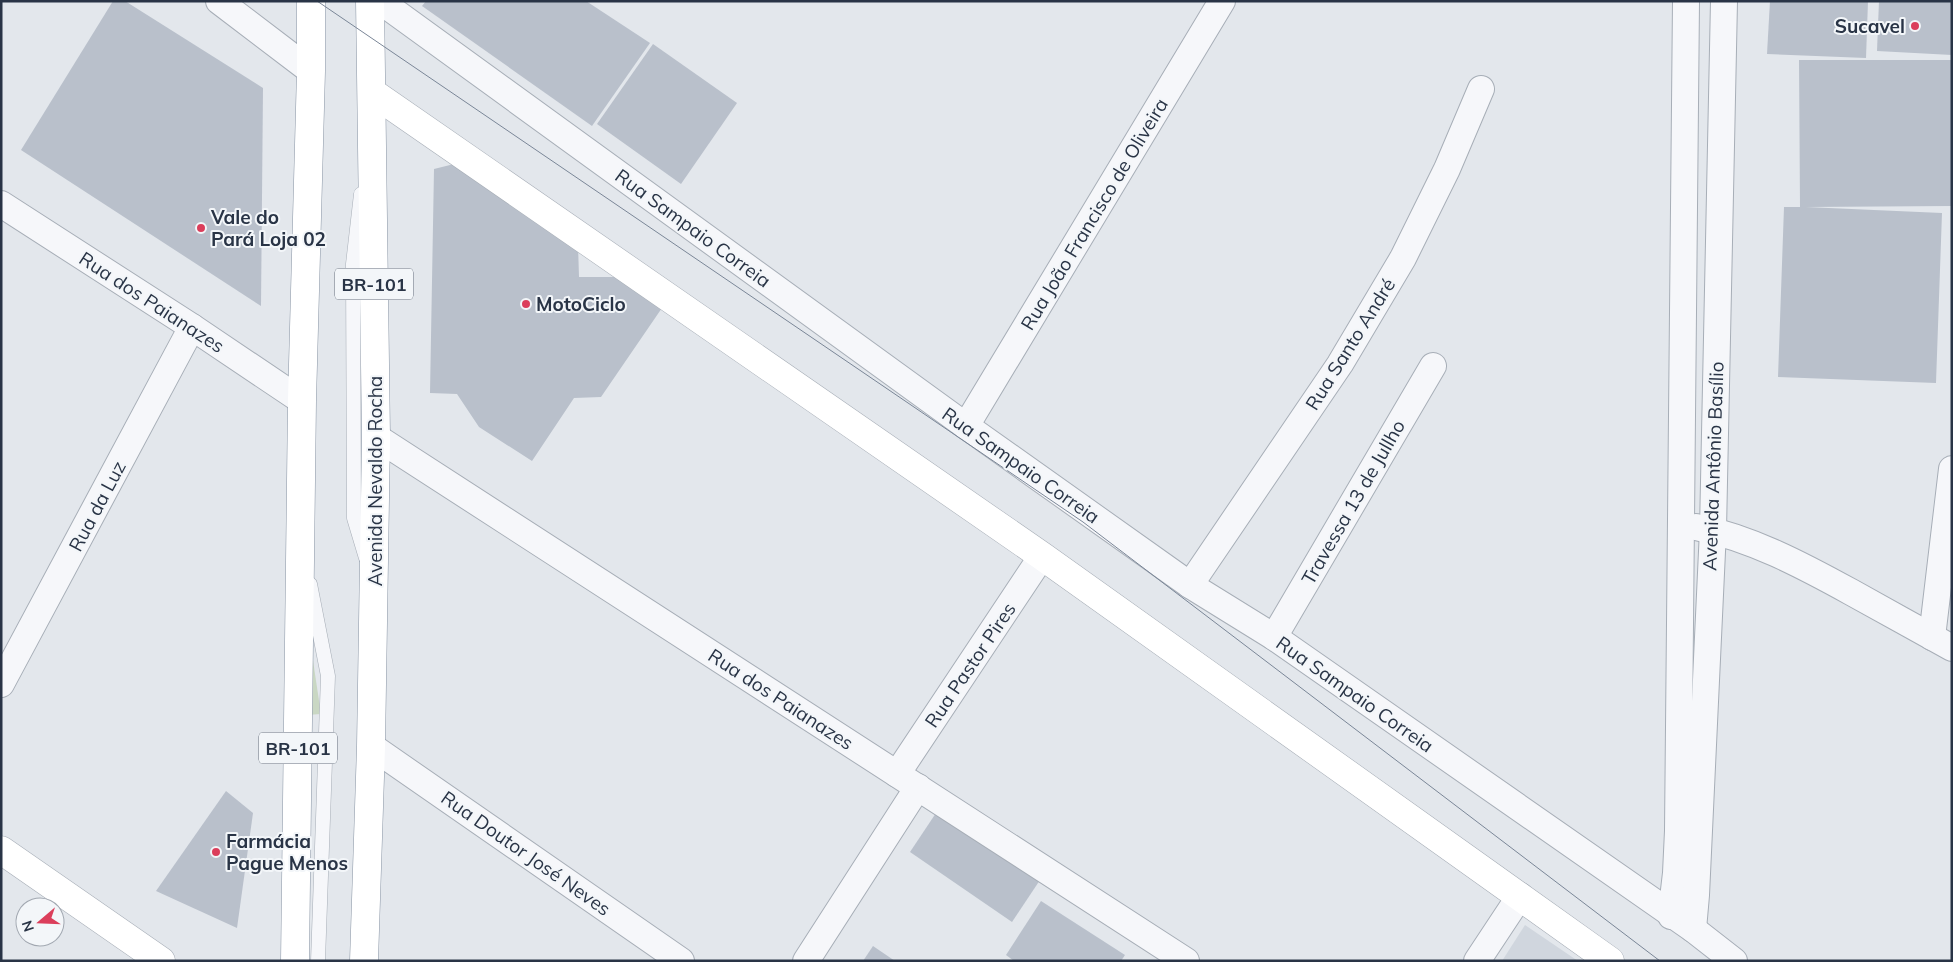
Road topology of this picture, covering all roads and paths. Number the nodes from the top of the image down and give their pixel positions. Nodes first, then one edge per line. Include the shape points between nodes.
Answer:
1 (219, 1) edge
2 (311, 1) edge
3 (370, 1) edge
4 (380, 1) edge
5 (1222, 1) edge
6 (1686, 1) edge
7 (1724, 1) edge
8 (311, 71) junction
9 (1481, 89) dead end
10 (373, 93) junction
11 (373, 131) junction
12 (1, 204) edge
13 (192, 327) junction
14 (1433, 366) dead end
15 (302, 401) junction
16 (966, 426) junction
17 (376, 437) junction
18 (1952, 469) edge
19 (1681, 524) junction
20 (1712, 530) junction
21 (300, 534) junction
22 (1042, 556) junction
23 (374, 585) junction
24 (1190, 585) junction
25 (1274, 637) junction
26 (1942, 643) edge
27 (1, 684) edge
28 (372, 746) junction
29 (908, 781) junction
30 (1, 850) edge
31 (1520, 896) junction
32 (1671, 916) junction
33 (1693, 930) junction
34 (148, 957) edge
35 (295, 961) edge
36 (318, 961) edge
37 (364, 961) edge
38 (681, 961) edge
39 (806, 961) edge
40 (1186, 961) edge
41 (1478, 961) edge
42 (1610, 961) edge
43 (1734, 961) edge

1 - 8 street
2 - 8 main road, BR-101
3 - 10 main road, Avenida Nevaldo Rocha / BR-101
4 - 16 street, Rua Sampaio Correia
5 - 16 street, Rua João Francisco de Oliveira
6 - 19 street, Avenida Antônio Basílio
7 - 20 street, Avenida Antônio Basílio
8 - 15 main road, BR-101
9 - 24 street, Rua Santo André via 1447,169 1403,258 1340,364
10 - 11 main road, Avenida Nevaldo Rocha / BR-101
10 - 22 main road
11 - 17 main road, Avenida Nevaldo Rocha / BR-101
11 - 23 lane via 366,156 353,264 354,518
12 - 13 street, Rua dos Paianazes
13 - 15 street, Rua dos Paianazes
13 - 27 street, Rua da Luz
14 - 25 street, Travessa 13 de Jullho
15 - 21 main road, BR-101
16 - 24 street, Rua Sampaio Correia
17 - 23 main road, Avenida Nevaldo Rocha / BR-101
17 - 29 street, Rua dos Paianazes
18 - 26 street
19 - 20 street
19 - 32 street, Avenida Antônio Basílio via 1678,831
20 - 26 street via 1784,557
20 - 33 street, Avenida Antônio Basílio
21 - 35 main road, BR-101
21 - 36 lane via 328,676
22 - 29 street, Rua Pastor Pires
22 - 31 main road
23 - 28 main road, Avenida Nevaldo Rocha / BR-101
24 - 25 street, Rua Sampaio Correia
25 - 32 street, Rua Sampaio Correia
28 - 37 main road, Avenida Nevaldo Rocha / BR-101
28 - 38 street, Rua Doutor José Neves
29 - 39 street, Rua Pastor Pires
29 - 40 street, Rua dos Paianazes
30 - 34 main road
31 - 41 street
31 - 42 main road
32 - 33 street, Rua Sampaio Correia
33 - 43 street, Rua Sampaio Correia

